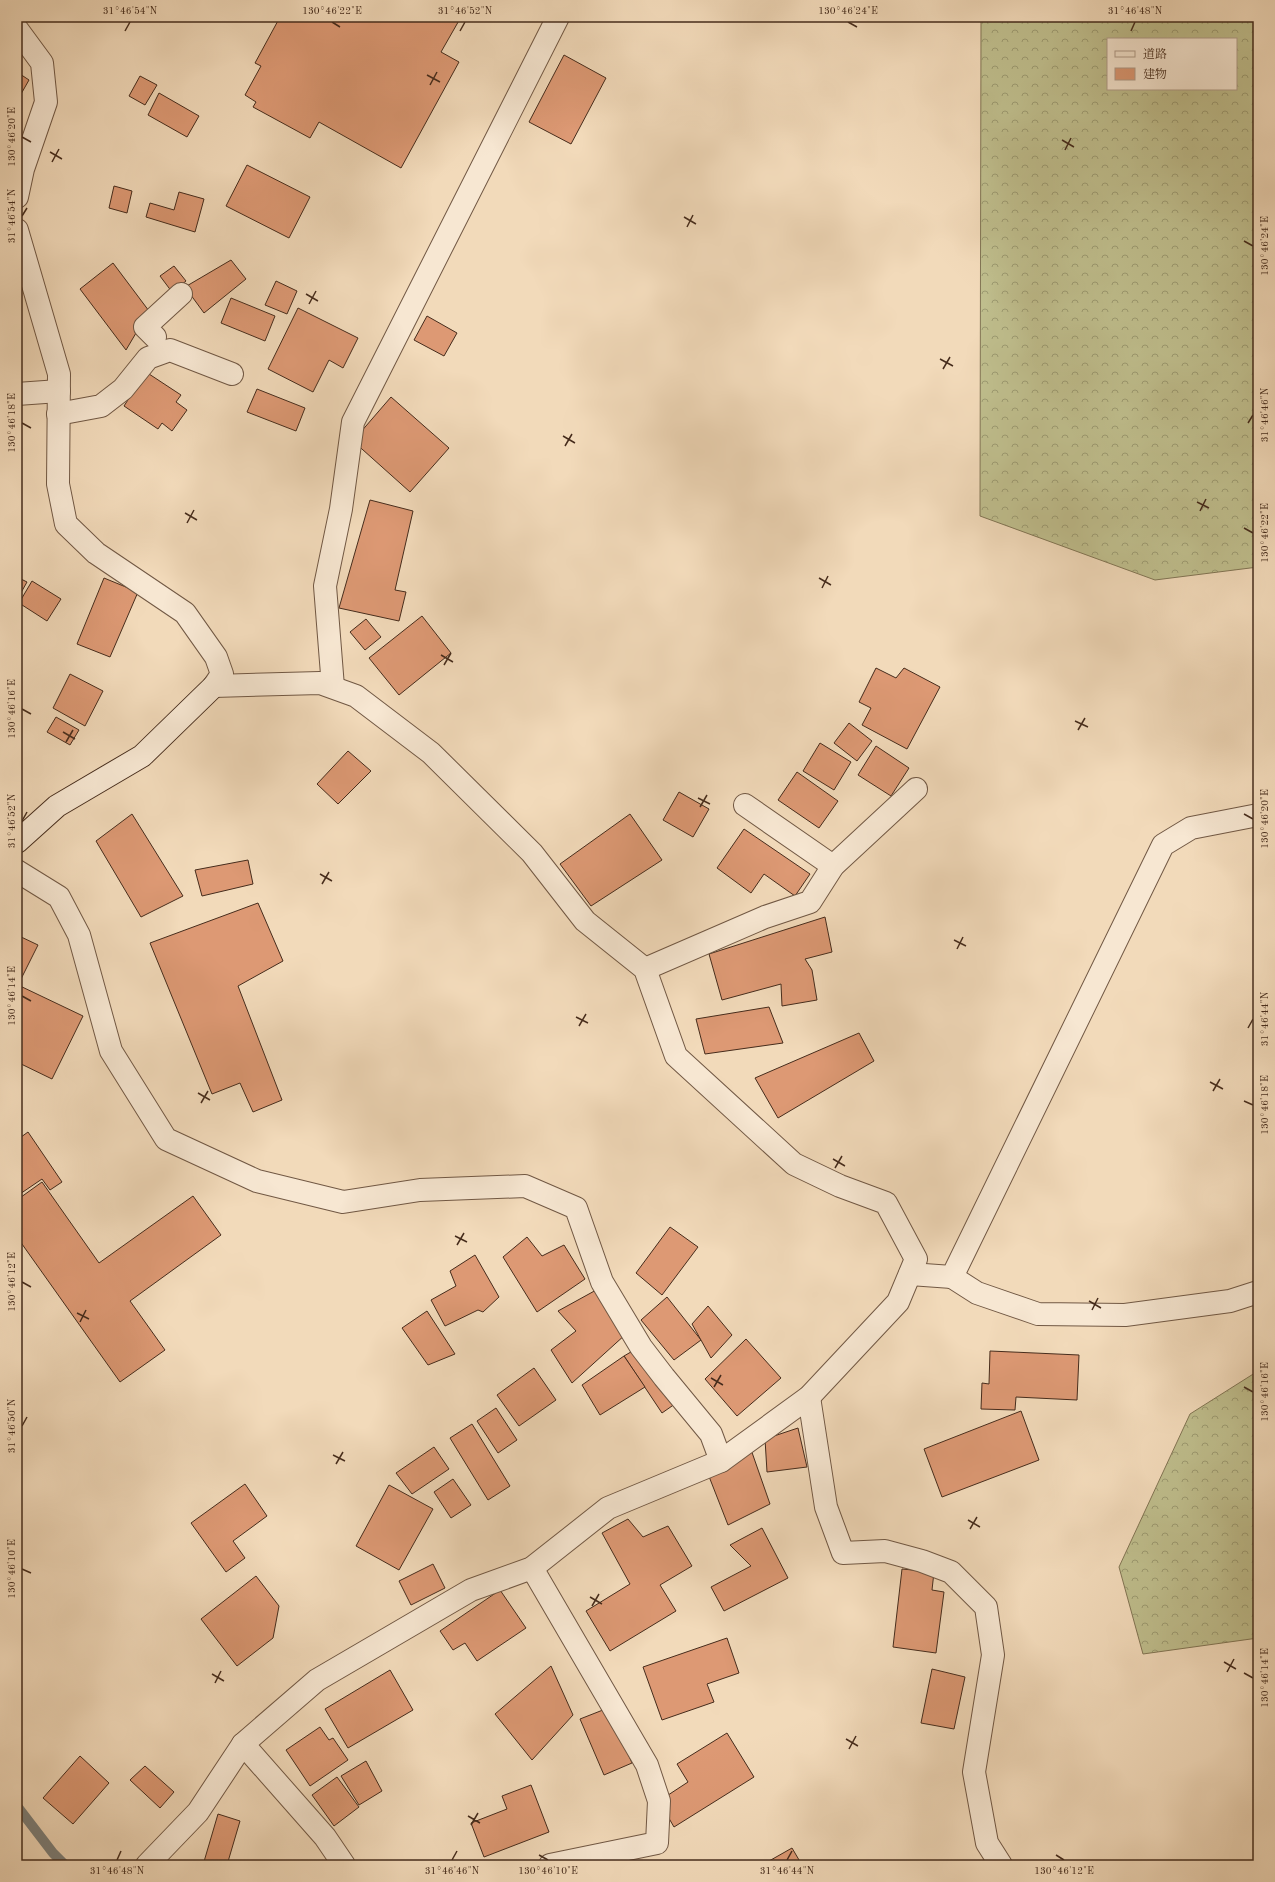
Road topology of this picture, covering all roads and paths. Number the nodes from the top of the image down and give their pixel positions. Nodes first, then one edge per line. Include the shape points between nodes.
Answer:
1 (558, 17) edge
2 (17, 29) edge
3 (17, 197) edge
4 (17, 230) edge
5 (181, 294) dead end
6 (176, 316) dead end
7 (155, 346) junction
8 (232, 374) dead end
9 (59, 392) junction
10 (17, 394) edge
11 (58, 414) junction
12 (214, 686) junction
13 (333, 687) junction
14 (916, 790) dead end
15 (745, 805) dead end
16 (1258, 815) edge
17 (17, 842) edge
18 (833, 866) junction
19 (17, 871) edge
20 (645, 969) junction
21 (910, 1274) junction
22 (952, 1277) junction
23 (1258, 1292) edge
24 (809, 1397) junction
25 (721, 1461) junction
26 (532, 1568) junction
27 (243, 1744) junction
28 (589, 1862) edge
29 (147, 1865) edge
30 (344, 1865) edge
31 (550, 1865) edge
32 (1001, 1865) edge

1 - 13 street via 353,422 341,509 325,586
2 - 3 street via 42,63 46,102 23,169
4 - 9 street via 60,374
5 - 7 street via 145,327
6 - 7 street
7 - 8 street
7 - 11 street via 123,389 101,406
9 - 10 street
9 - 11 street
11 - 12 street via 58,484 66,524 96,553 185,613 216,657 222,674
12 - 13 street via 320,683
12 - 17 street via 142,756 57,806
13 - 20 street via 356,696 431,753 532,853 585,921
14 - 18 street
15 - 18 street
16 - 22 street via 1191,828 1163,845
18 - 20 street via 810,902 765,917
19 - 25 street via 59,897 79,934 111,1051 166,1139 258,1181 343,1202 420,1190 525,1186 576,1208 602,1282 641,1347 711,1434
20 - 21 street via 676,1056 794,1164 840,1186 886,1203 916,1259
21 - 22 street
21 - 24 street via 898,1302
22 - 23 street via 977,1293 1038,1314 1125,1315 1230,1300
24 - 25 street
24 - 32 street via 826,1507 842,1553 885,1551 922,1560 951,1572 986,1607 993,1655 974,1772 987,1843
25 - 26 street via 608,1508
26 - 27 street via 471,1590 316,1680
26 - 28 street via 647,1765 659,1801 657,1843
27 - 29 street via 198,1812
27 - 30 street via 326,1837
28 - 31 street

